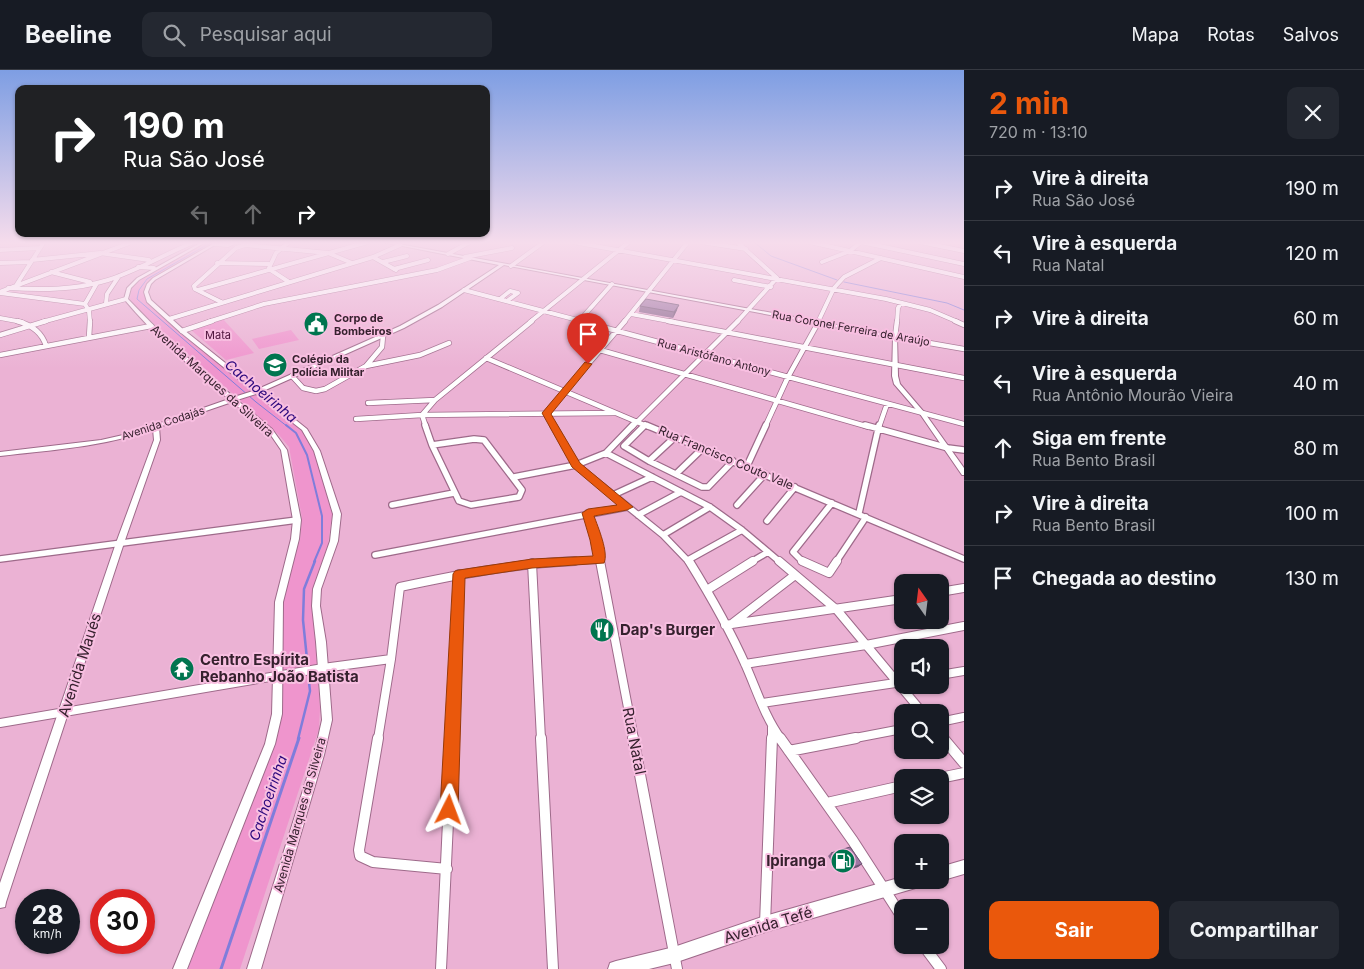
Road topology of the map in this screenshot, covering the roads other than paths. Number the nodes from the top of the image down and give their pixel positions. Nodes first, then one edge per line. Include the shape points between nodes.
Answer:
1 (17, 284) edge
2 (88, 284) edge
3 (95, 284) edge
4 (114, 284) edge
5 (132, 284) edge
6 (149, 284) edge
7 (195, 284) edge
8 (218, 284) edge
9 (282, 284) edge
10 (364, 284) edge
11 (473, 284) edge
12 (576, 284) edge
13 (612, 284) joint
14 (654, 284) edge
15 (755, 284) edge
16 (773, 284) edge
17 (811, 284) edge
18 (838, 284) edge
19 (771, 287) junction
20 (8, 288) junction
21 (834, 288) junction
22 (198, 290) junction
23 (464, 290) junction
24 (648, 291) junction
25 (0, 292) edge
26 (126, 299) junction
27 (500, 299) junction
28 (507, 301) junction
29 (221, 302) junction
30 (901, 302) junction
31 (106, 303) junction
32 (86, 306) junction
33 (546, 310) junction
34 (750, 310) junction
35 (632, 314) junction
36 (0, 318) edge
37 (169, 319) junction
38 (580, 320) junction
39 (818, 322) junction
40 (964, 325) edge
41 (31, 326) junction
42 (151, 326) junction
43 (618, 330) junction
44 (182, 331) junction
45 (726, 332) junction
46 (0, 335) edge
47 (383, 336) junction
48 (894, 336) junction
49 (89, 337) junction
50 (449, 343) dead end
51 (46, 346) junction
52 (805, 347) junction
53 (964, 349) edge
54 (600, 350) junction
55 (704, 354) junction
56 (0, 355) edge
57 (486, 358) junction
58 (894, 364) junction
59 (366, 366) junction
60 (683, 374) junction
61 (292, 376) junction
62 (788, 377) junction
63 (964, 378) edge
64 (564, 391) junction
65 (255, 392) junction
66 (235, 399) junction
67 (435, 400) junction
68 (777, 400) junction
69 (368, 402) dead end
70 (887, 404) junction
71 (546, 413) junction
72 (618, 413) junction
73 (922, 413) junction
74 (422, 415) junction
75 (356, 419) dead end
76 (637, 421) junction
77 (964, 424) edge
78 (645, 425) junction
79 (156, 428) junction
80 (878, 429) junction
81 (675, 437) junction
82 (432, 445) junction
83 (624, 446) joint
84 (703, 448) junction
85 (948, 448) junction
86 (964, 450) edge
87 (606, 453) junction
88 (0, 454) edge
89 (649, 461) junction
90 (733, 461) junction
91 (576, 465) junction
92 (747, 466) junction
93 (964, 473) edge
94 (676, 474) junction
95 (765, 474) junction
96 (514, 477) junction
97 (652, 477) junction
98 (795, 487) junction
99 (682, 492) junction
100 (454, 493) junction
101 (613, 495) junction
102 (832, 502) junction
103 (392, 505) dead end
104 (737, 505) dead end
105 (627, 507) junction
106 (710, 507) junction
107 (588, 513) junction
108 (859, 513) junction
109 (638, 515) junction
110 (866, 517) junction
111 (297, 520) junction
112 (767, 521) dead end
113 (742, 530) junction
114 (663, 535) junction
115 (120, 543) junction
116 (768, 552) junction
117 (374, 555) dead end
118 (0, 559) edge
119 (964, 559) edge
120 (600, 560) junction
121 (688, 560) junction
122 (532, 564) junction
123 (459, 574) junction
124 (795, 575) junction
125 (964, 588) edge
126 (707, 590) junction
127 (949, 590) edge
128 (894, 599) edge
129 (837, 610) junction
130 (728, 625) junction
131 (964, 626) edge
132 (866, 645) junction
133 (391, 659) junction
134 (745, 664) junction
135 (320, 669) junction
136 (964, 671) edge
137 (949, 674) edge
138 (894, 676) edge
139 (281, 677) junction
140 (894, 684) edge
141 (908, 694) edge
142 (762, 703) junction
143 (916, 704) edge
144 (64, 713) junction
145 (964, 717) edge
146 (949, 720) edge
147 (0, 723) edge
148 (772, 728) junction
149 (894, 731) edge
150 (949, 745) edge
151 (789, 751) junction
152 (964, 763) edge
153 (964, 773) edge
154 (949, 776) edge
155 (894, 788) edge
156 (826, 803) junction
157 (964, 867) edge
158 (447, 868) junction
159 (949, 871) edge
160 (894, 887) edge
161 (883, 890) junction
162 (0, 902) edge
163 (894, 906) edge
164 (765, 924) junction
165 (930, 954) edge
166 (675, 962) edge
167 (180, 969) edge
168 (254, 969) edge
169 (441, 969) edge
170 (554, 969) edge
171 (616, 969) edge
172 (941, 969) edge

1 - 20 street
2 - 20 street via 44,290
3 - 32 street
4 - 31 street via 107,294
5 - 26 street
6 - 37 street, Avenida Marques da Silveira via 146,292 149,301
7 - 22 street via 194,288
8 - 22 street
9 - 29 street
10 - 44 street via 264,304
11 - 23 street, Avenida Codajás
12 - 33 street
13 - 24 street, Rua Coronel Ferreira de Araújo
13 - 38 street
14 - 24 street
15 - 19 street
16 - 19 street
17 - 21 street
18 - 21 street
19 - 34 street
20 - 25 street
21 - 30 street
21 - 39 street
22 - 29 street
23 - 27 street, Rua Aristófano Antony
23 - 47 street, Avenida Codajás
24 - 34 street, Rua Coronel Ferreira de Araújo
24 - 35 street
25 - 32 street
26 - 31 street
26 - 42 street, Avenida Marques da Silveira
27 - 28 street, Rua Aristófano Antony
27 - 28 street via 510,291 518,293
28 - 33 street, Rua Aristófano Antony
29 - 37 street
30 - 40 street
30 - 48 street
31 - 32 street
32 - 41 street
32 - 49 street via 91,328
33 - 38 street, Rua Aristófano Antony
33 - 57 street
34 - 39 street, Rua Coronel Ferreira de Araújo
34 - 45 street
35 - 43 street
35 - 45 street
36 - 41 street
37 - 44 street, Avenida Marques da Silveira
38 - 43 street, Rua Aristófano Antony
39 - 48 street, Rua Coronel Ferreira de Araújo
39 - 52 street
41 - 46 street
41 - 51 street via 43,335
42 - 49 street
42 - 66 street, Avenida Marques da Silveira
43 - 54 street
43 - 55 street, Rua Aristófano Antony
44 - 65 street, Avenida Marques da Silveira
45 - 52 street
45 - 55 street
47 - 59 street via 382,347
47 - 61 street, Avenida Codajás
48 - 53 street, Rua Coronel Ferreira de Araújo
48 - 58 street
49 - 51 street
50 - 59 street via 408,358
51 - 56 street
52 - 58 street
52 - 62 street
54 - 60 street
54 - 64 street
55 - 60 street
55 - 62 street, Rua Aristófano Antony
57 - 64 street, Rua Francisco Couto Vale
57 - 67 street
58 - 63 street
58 - 73 street via 897,384
59 - 61 street via 316,391 302,388
60 - 68 street
60 - 76 street
61 - 65 street, Avenida Codajás
62 - 68 street
62 - 70 street, Rua Aristófano Antony
64 - 71 street
64 - 72 street, Rua Francisco Couto Vale
65 - 66 street, Avenida Codajás
65 - 135 street, Avenida Marques da Silveira via 304,429 319,457 336,514 334,541 318,589 316,606
66 - 79 street, Avenida Codajás
66 - 111 street, Avenida Marques da Silveira via 270,430 284,450
67 - 69 street
67 - 74 street
68 - 80 street
68 - 92 street
70 - 73 street, Rua Aristófano Antony
70 - 80 street
71 - 72 street
71 - 74 street
71 - 91 street
72 - 76 street, Rua Francisco Couto Vale
73 - 77 street, Rua Aristófano Antony
73 - 85 street
74 - 75 street
74 - 82 street
76 - 78 street, Rua Francisco Couto Vale
76 - 87 street
78 - 81 street, Rua Francisco Couto Vale
78 - 83 street
79 - 88 street, Avenida Codajás via 101,442
79 - 115 street, Avenida Maués via 157,440
80 - 85 street
80 - 108 street
81 - 84 street, Rua Francisco Couto Vale
81 - 89 street
82 - 96 street via 480,439
82 - 100 street
83 - 89 street
84 - 90 street, Rua Francisco Couto Vale
84 - 94 street
85 - 86 street
85 - 93 street
87 - 91 street
87 - 97 street
89 - 94 street
90 - 92 street, Rua Francisco Couto Vale
90 - 94 street via 705,488
91 - 96 street
91 - 101 street
92 - 95 street, Rua Francisco Couto Vale
95 - 98 street, Rua Francisco Couto Vale
95 - 104 street
96 - 100 street via 522,490 519,497 471,505 462,504
97 - 99 street
97 - 101 street
98 - 102 street, Rua Francisco Couto Vale
98 - 112 street
99 - 106 street
99 - 109 street
100 - 103 street
101 - 105 street
102 - 108 street, Rua Francisco Couto Vale
102 - 110 street via 793,552 800,560 829,573
105 - 107 street
105 - 109 street
106 - 113 street
106 - 114 street
107 - 117 street
107 - 120 street, Rua Natal
108 - 110 street, Rua Francisco Couto Vale
109 - 114 street
110 - 119 street, Rua Francisco Couto Vale
111 - 115 street
111 - 139 street, Avenida Marques da Silveira via 279,602
113 - 116 street
113 - 121 street
114 - 121 street
115 - 118 street
115 - 144 street, Avenida Maués
116 - 124 street
116 - 126 street
120 - 122 street
120 - 166 street, Rua Natal
121 - 126 street
122 - 123 street
122 - 170 street
123 - 133 street via 400,587
123 - 158 street
124 - 129 street
124 - 130 street
125 - 127 street
126 - 130 street
128 - 129 street
129 - 130 street
129 - 132 street
130 - 134 street
131 - 132 street
132 - 134 street
132 - 138 street
133 - 135 street
133 - 158 street via 360,856 373,862
134 - 142 street
135 - 139 street
135 - 168 street, Avenida Marques da Silveira via 327,720
136 - 137 street
139 - 144 street
139 - 167 street, Avenida Marques da Silveira via 270,744
140 - 142 street
141 - 143 street
142 - 148 street
144 - 147 street
144 - 162 street, Avenida Maués
145 - 146 street
148 - 151 street
148 - 164 street
149 - 151 street
150 - 152 street
151 - 156 street
153 - 154 street
155 - 156 street
156 - 161 street
157 - 159 main road
158 - 169 street
160 - 161 main road, Avenida Tefé
161 - 163 street
161 - 164 main road, Avenida Tefé
164 - 166 main road, Avenida Tefé
165 - 172 street
166 - 171 main road, Avenida Tefé

